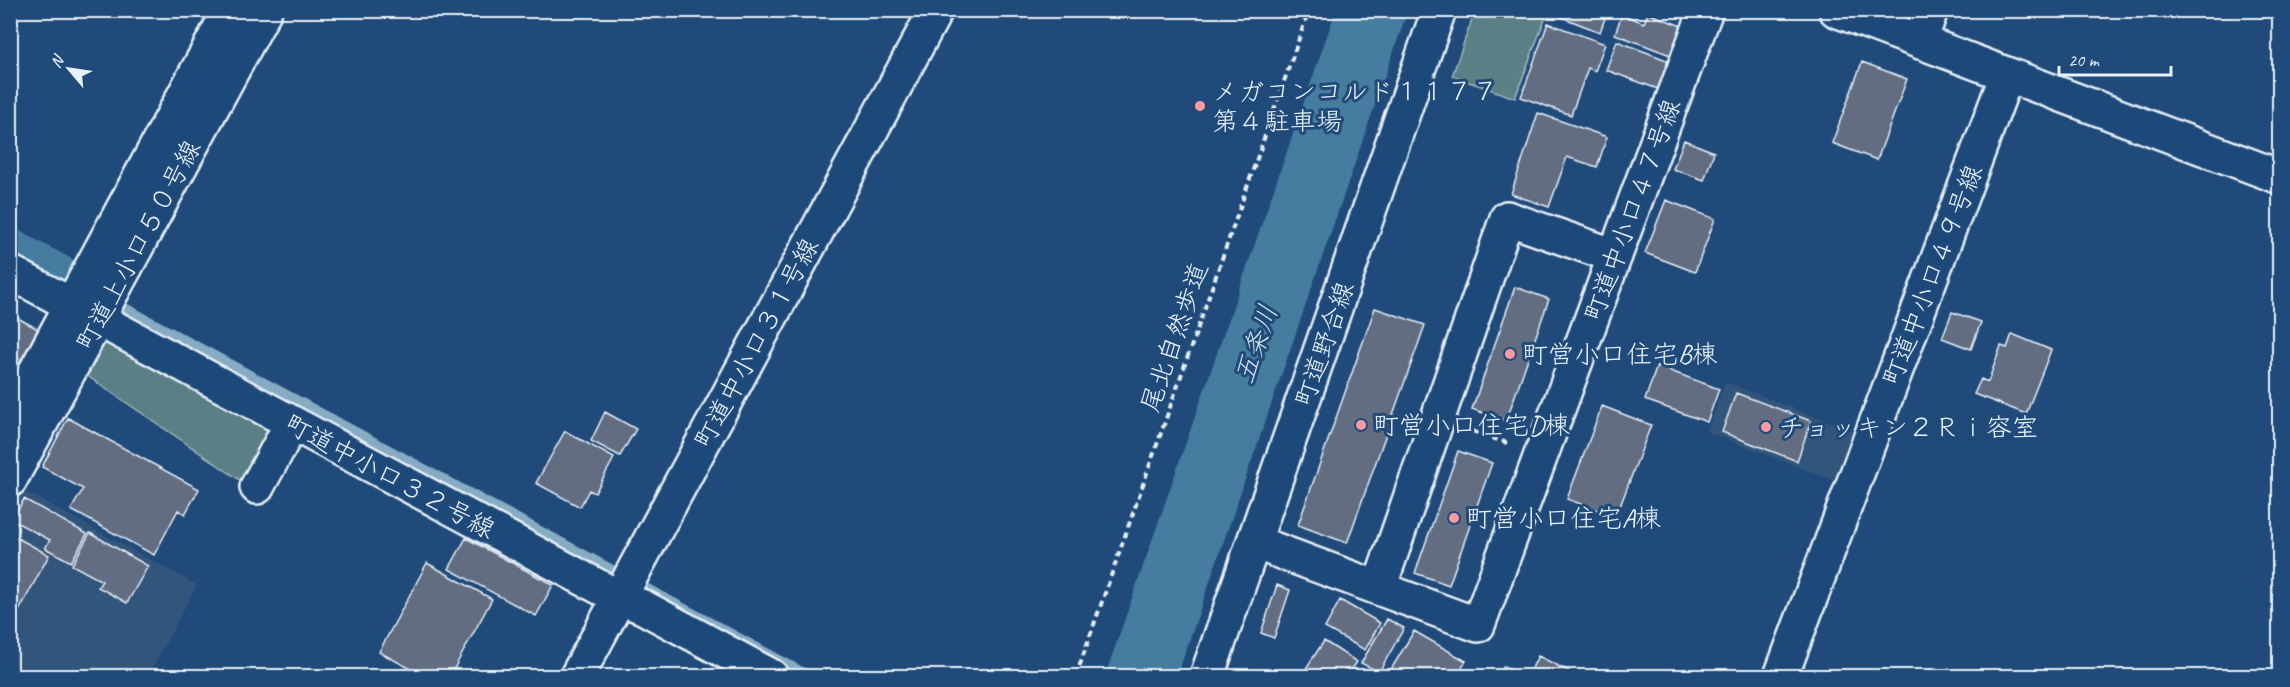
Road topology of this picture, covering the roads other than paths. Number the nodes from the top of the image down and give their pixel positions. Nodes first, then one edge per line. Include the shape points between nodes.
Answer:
1 (265, 10) edge
2 (936, 10) edge
3 (1439, 10) edge
4 (1706, 10) edge
5 (1836, 10) edge
6 (1931, 10) edge
7 (227, 21) edge
8 (1920, 42) junction
9 (2007, 75) junction
10 (2280, 177) edge
11 (1615, 256) junction
12 (10, 273) edge
13 (84, 312) junction
14 (10, 418) edge
15 (292, 423) junction
16 (10, 480) edge
17 (257, 487) dead end
18 (1254, 542) junction
19 (1378, 588) junction
20 (618, 597) junction
21 (577, 676) edge
22 (771, 676) edge
23 (1207, 676) edge
24 (1783, 676) edge

1 - 7 street
2 - 20 street, 町道中小口３１号線
3 - 18 street, 町道野合線
4 - 11 street, 町道中小口４７号線
5 - 8 street
6 - 8 street
7 - 13 street
8 - 9 street
9 - 10 street
9 - 24 street, 町道中小口４９号線
11 - 19 street, 町道中小口４７号線 via 1478,625
11 - 19 street via 1507,218
12 - 13 street, 町道中小口３２号線
13 - 14 street
13 - 15 street, 町道中小口３２号線
13 - 16 street, 町道上小口５０号線
15 - 17 street
15 - 20 street, 町道中小口３２号線
18 - 19 street, 町道中小口４７号線
18 - 23 street, 町道野合線
20 - 21 street, 町道中小口３１号線
20 - 22 street, 町道中小口３２号線

